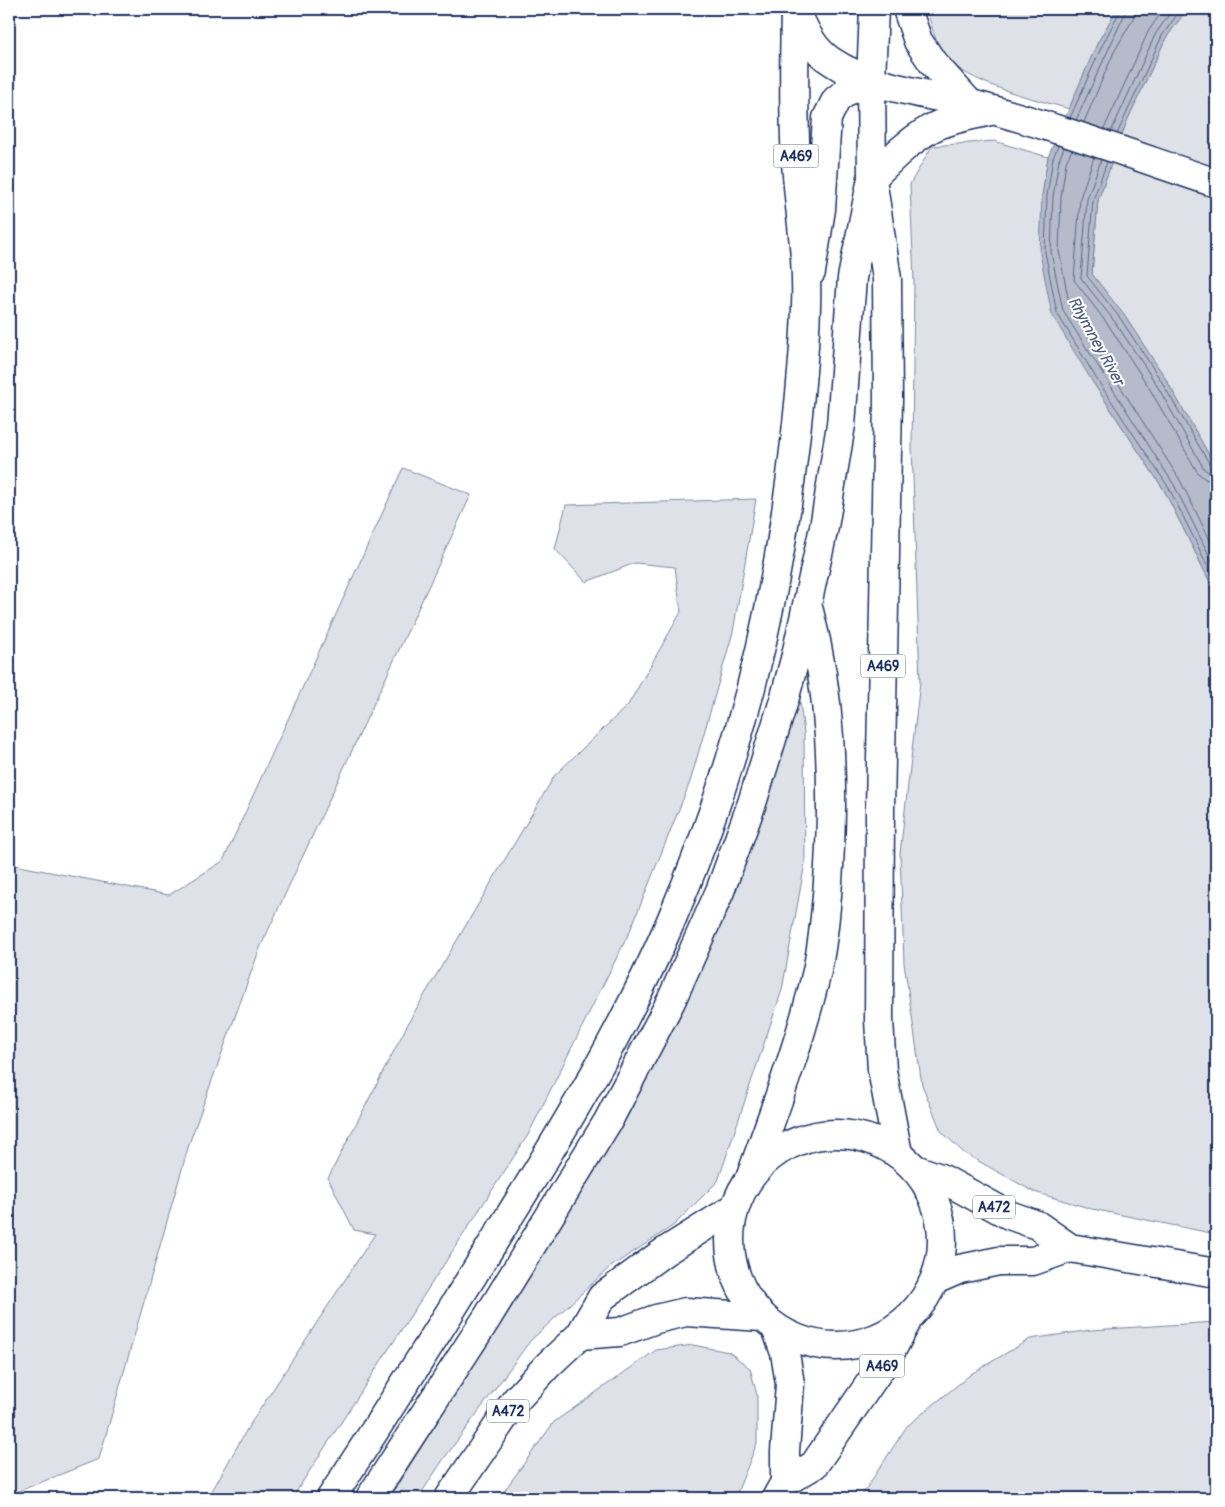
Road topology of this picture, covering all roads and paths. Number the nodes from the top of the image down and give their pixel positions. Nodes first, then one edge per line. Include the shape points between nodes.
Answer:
1 (795, 9) edge
2 (874, 9) edge
3 (907, 9) edge
4 (871, 80) junction
5 (991, 110) junction
6 (872, 178) junction
7 (1216, 183) edge
8 (807, 303) junction
9 (787, 506) junction
10 (807, 604) junction
11 (906, 1161) junction
12 (752, 1173) junction
13 (734, 1208) junction
14 (1070, 1248) junction
15 (1216, 1273) edge
16 (935, 1280) junction
17 (909, 1318) junction
18 (769, 1322) junction
19 (580, 1335) junction
20 (780, 1490) edge
21 (330, 1498) edge
22 (370, 1498) edge
23 (449, 1498) edge

1 - 4 main road via 810,41 819,51 840,67
1 - 8 main road, A469 via 796,160
2 - 4 main road, A469
3 - 5 main road via 918,41 934,63
4 - 5 main road
4 - 6 main road, A469
4 - 8 main road via 836,100 827,118 821,209
5 - 6 main road via 930,130 899,151
5 - 7 main road
6 - 10 main road via 852,278 834,476
6 - 11 main road, A469 via 887,279 880,1020 883,1076
8 - 9 main road, A469
9 - 10 main road, A469
9 - 21 main road via 767,625 741,726 701,846 665,934 619,1028 551,1149
10 - 12 main road, A469 via 820,652 828,717 832,825 828,896 807,1010
10 - 22 main road via 796,655 752,803 720,891 671,1001 608,1121 487,1318
11 - 12 main road via 874,1141 848,1134 821,1134 795,1141
11 - 14 main road, A472 via 1037,1226
11 - 16 main road via 932,1195 938,1210 942,1233 941,1257
12 - 13 main road
13 - 18 main road via 729,1231 734,1270 747,1299
13 - 19 main road, A472 via 664,1252 602,1297
14 - 15 main road, A472
14 - 16 main road, A472 via 1032,1261 999,1261 960,1269
16 - 17 main road
17 - 18 main road via 879,1338 844,1346 808,1343
17 - 20 main road, A469 via 888,1357 814,1465
18 - 19 main road via 686,1312 620,1332
18 - 20 main road, A469 via 785,1353 790,1384
19 - 23 main road, A472 via 515,1401

